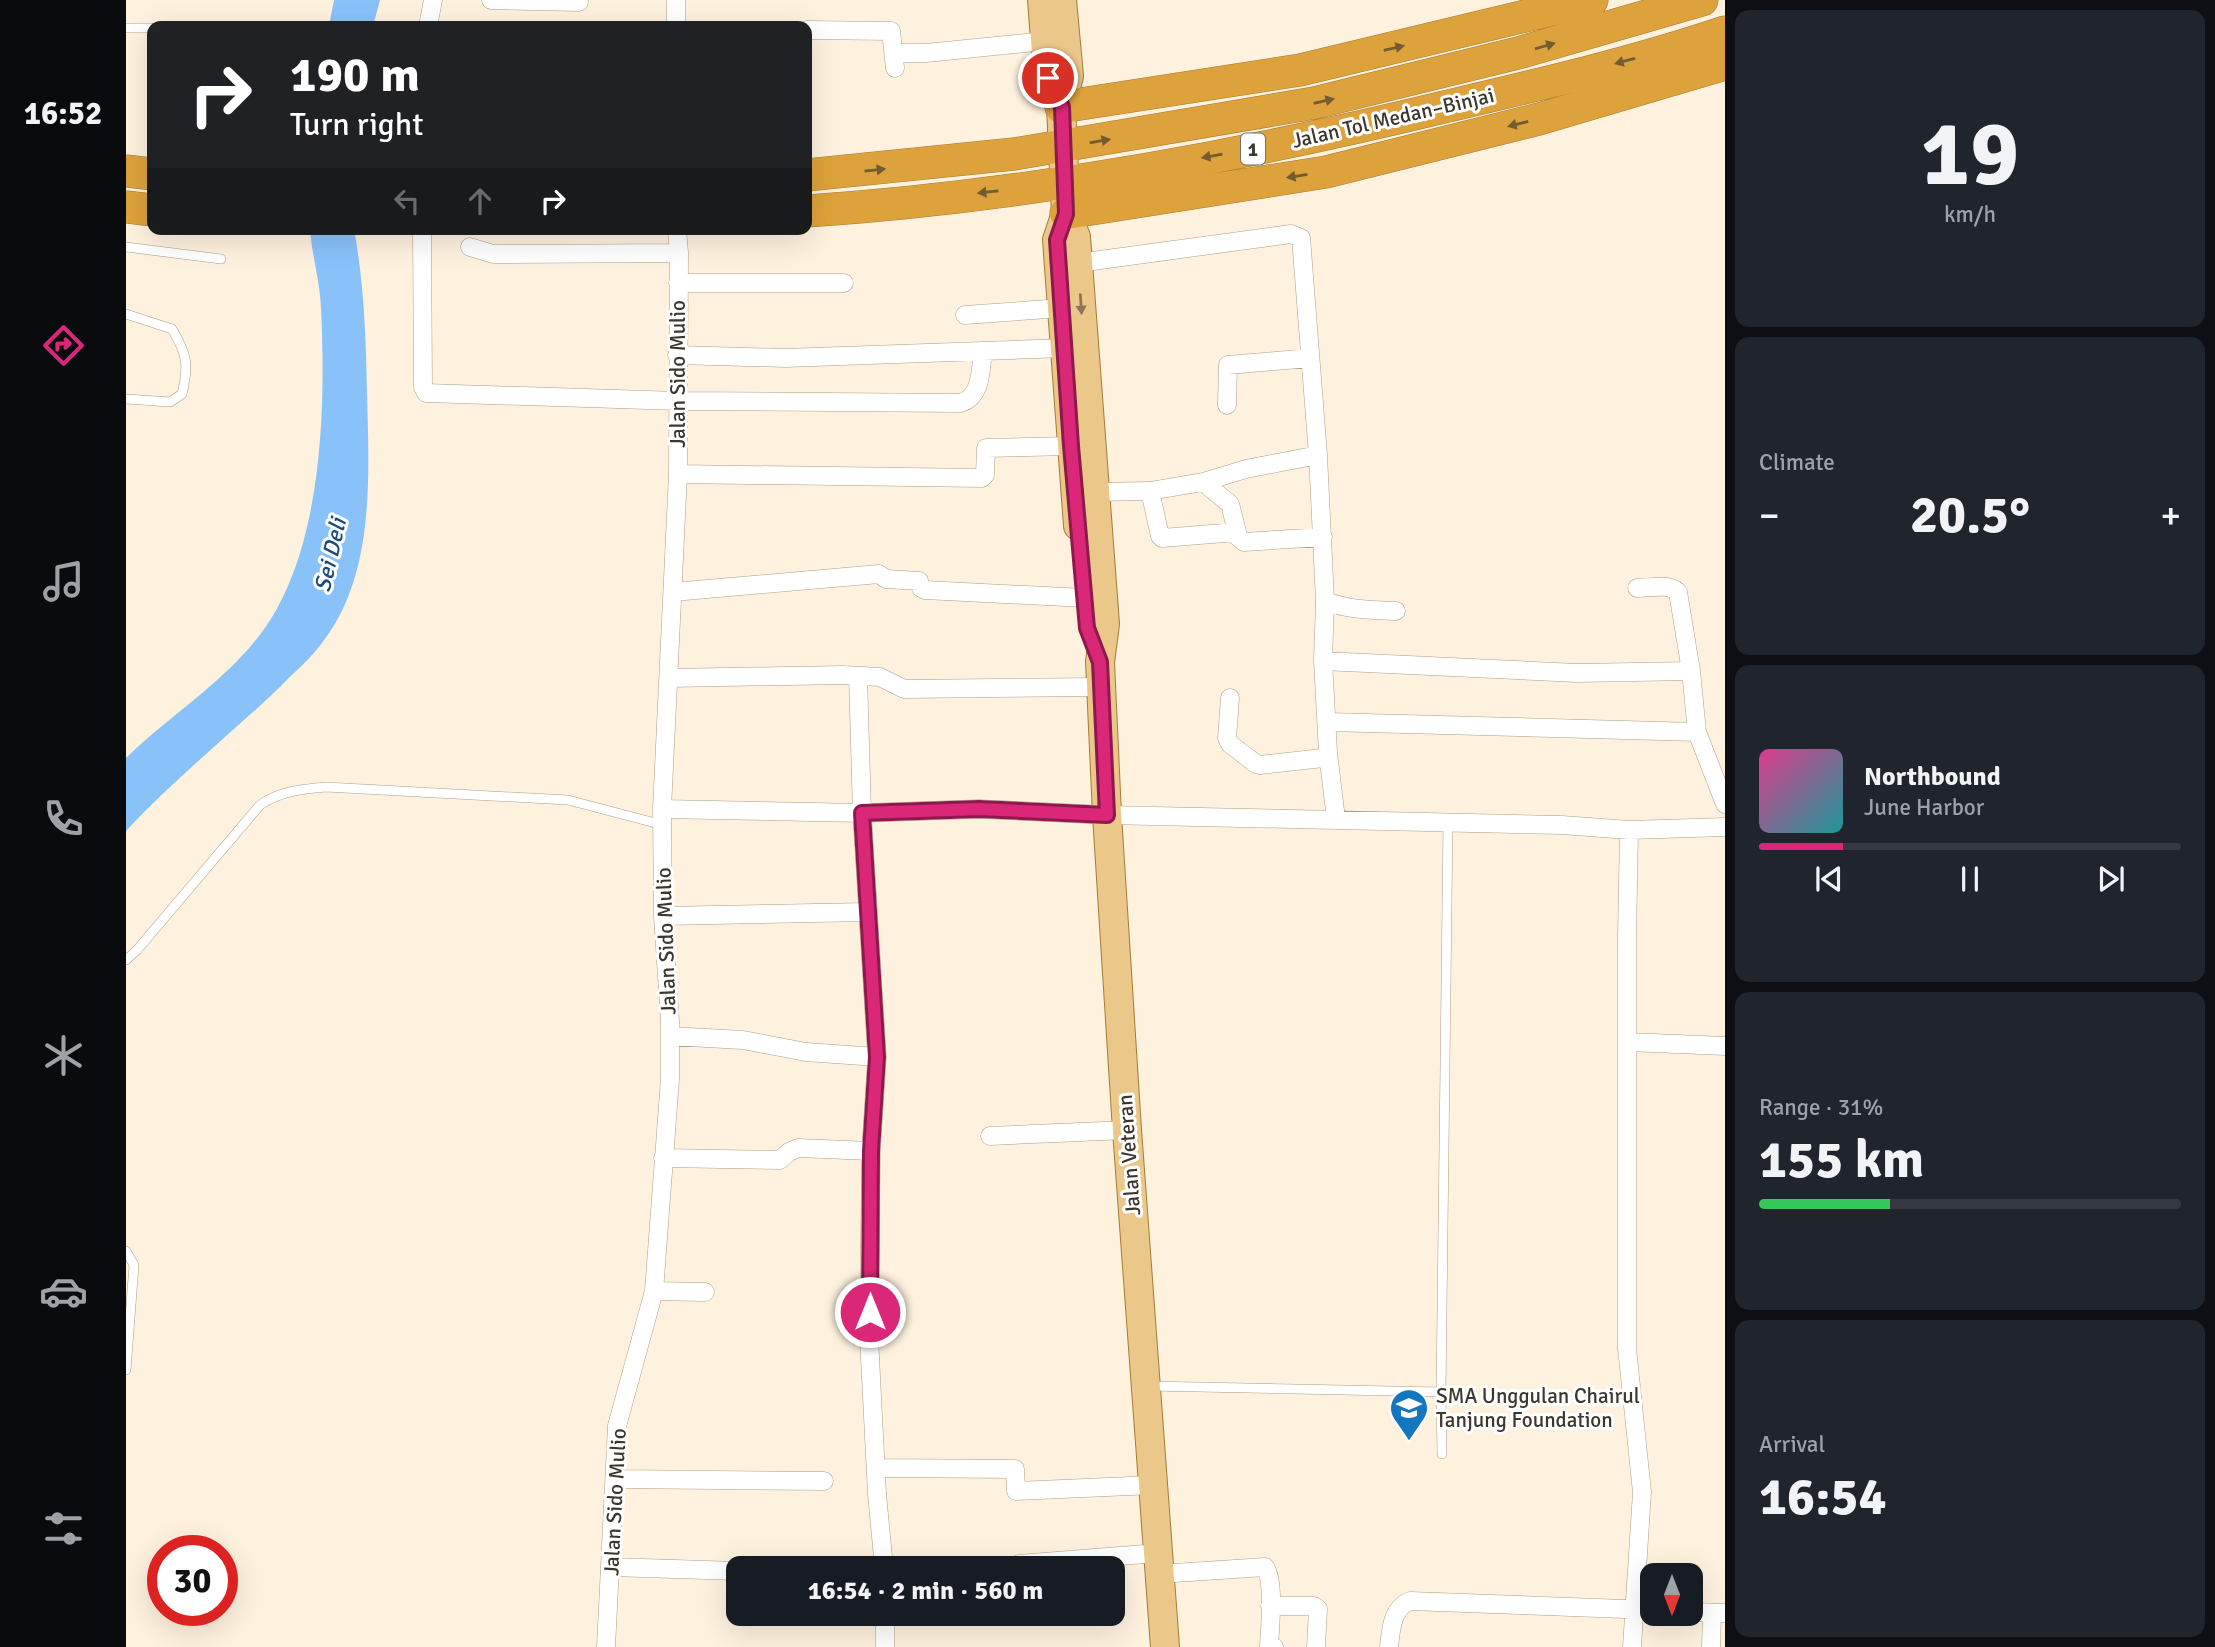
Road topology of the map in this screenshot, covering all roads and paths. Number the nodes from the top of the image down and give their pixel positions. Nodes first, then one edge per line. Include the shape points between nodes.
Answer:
1 (433, 0) edge
2 (491, 0) edge
3 (676, 0) edge
4 (1042, 0) edge
5 (1062, 0) edge
6 (1592, 0) edge
7 (579, 2) dead end
8 (1690, 4) edge
9 (429, 21) edge
10 (676, 21) edge
11 (126, 28) edge
12 (147, 29) edge
13 (812, 30) edge
14 (1725, 33) edge
15 (1045, 41) junction
16 (1725, 64) edge
17 (1062, 107) junction
18 (126, 171) edge
19 (147, 173) edge
20 (812, 174) edge
21 (126, 207) edge
22 (147, 209) edge
23 (812, 210) edge
24 (1066, 214) junction
25 (422, 235) edge
26 (678, 235) edge
27 (126, 247) edge
28 (470, 247) dead end
29 (679, 253) junction
30 (221, 259) dead end
31 (1078, 262) junction
32 (677, 283) junction
33 (844, 283) dead end
34 (1062, 308) junction
35 (126, 314) edge
36 (965, 315) dead end
37 (1064, 348) junction
38 (983, 352) junction
39 (677, 355) junction
40 (1310, 358) junction
41 (126, 400) edge
42 (677, 401) junction
43 (1227, 405) dead end
44 (1071, 446) junction
45 (1318, 455) junction
46 (678, 474) junction
47 (1203, 482) junction
48 (1150, 491) junction
49 (1095, 492) junction
50 (1237, 532) junction
51 (1323, 537) junction
52 (1637, 588) dead end
53 (673, 592) junction
54 (1085, 598) junction
55 (1325, 601) junction
56 (1396, 611) dead end
57 (1323, 661) junction
58 (1691, 671) junction
59 (1100, 675) junction
60 (858, 676) junction
61 (670, 678) junction
62 (1230, 698) dead end
63 (1328, 722) junction
64 (1697, 732) junction
65 (1328, 753) junction
66 (1725, 804) edge
67 (862, 813) junction
68 (1107, 815) junction
69 (662, 817) junction
70 (1336, 819) junction
71 (1448, 822) junction
72 (1725, 827) edge
73 (1629, 830) junction
74 (868, 912) junction
75 (663, 916) junction
76 (126, 960) edge
77 (670, 1036) junction
78 (1628, 1042) junction
79 (1725, 1046) edge
80 (877, 1057) junction
81 (1127, 1130) junction
82 (990, 1136) dead end
83 (871, 1151) junction
84 (663, 1158) junction
85 (126, 1251) edge
86 (654, 1291) junction
87 (705, 1292) dead end
88 (126, 1370) edge
89 (1146, 1386) junction
90 (1441, 1392) junction
91 (1442, 1454) dead end
92 (876, 1468) junction
93 (615, 1479) junction
94 (824, 1481) dead end
95 (1153, 1485) junction
96 (883, 1556) edge
97 (1643, 1563) edge
98 (1125, 1564) edge
99 (1158, 1564) junction
100 (611, 1567) junction
101 (726, 1571) edge
102 (1270, 1606) junction
103 (1640, 1609) edge
104 (1718, 1613) edge
105 (1640, 1619) edge
106 (885, 1626) edge
107 (606, 1647) edge
108 (885, 1647) edge
109 (1165, 1647) edge
110 (1274, 1647) edge
111 (1316, 1647) edge
112 (1389, 1647) edge
113 (1632, 1647) edge
114 (1711, 1647) edge

1 - 9 street
2 - 7 street
3 - 10 street
4 - 15 main road, Jalan Veteran
5 - 17 main road, Jalan Veteran via 1069,76
17 -> 6 highway via 1300,70
20 -> 8 highway, Jalan Tol Medan–Binjai / 1 via 1014,154 1314,103 1518,53
11 - 12 lane
13 - 15 street via 891,31 895,60
14 -> 23 highway, Jalan Tol Medan–Binjai / 1 via 1527,88 1317,138 1016,189
15 - 17 main road, Jalan Veteran via 1048,78
16 -> 24 highway via 1539,119 1326,172
17 - 24 main road, Jalan Veteran
18 - 19 highway
21 - 22 highway
24 - 31 main road, Jalan Veteran via 1076,237
24 - 34 main road, Jalan Veteran via 1057,240
25 - 42 street via 426,393
26 - 29 street, Jalan Sido Mulio
27 - 30 lane
28 - 29 street via 492,254
29 - 32 street, Jalan Sido Mulio
31 - 40 street via 1297,236 1301,239
31 -> 49 main road, Jalan Veteran
32 - 33 street
32 - 39 street, Jalan Sido Mulio
34 - 36 street
34 - 37 main road, Jalan Veteran
35 - 41 lane via 172,329 184,349 186,375 182,394 170,402
37 - 38 street
37 - 44 main road, Jalan Veteran
38 - 39 street via 785,358
38 - 42 street via 976,393 961,403
39 - 42 street, Jalan Sido Mulio
40 - 43 street via 1228,365
40 - 45 street
42 - 46 street, Jalan Sido Mulio
44 - 46 street via 986,448 982,478
44 - 54 main road, Jalan Veteran
45 - 47 street
45 - 51 street
46 - 53 street, Jalan Sido Mulio
47 - 48 street
47 - 50 street via 1230,505
48 - 49 street
48 - 50 street via 1162,538
49 - 59 main road, Jalan Veteran via 1105,624
50 - 51 street via 1244,542
51 - 55 street
52 - 58 street via 1673,587 1678,592
53 - 54 street via 879,575 919,582 925,590
53 - 61 street, Jalan Sido Mulio
54 - 59 main road, Jalan Veteran via 1087,628
55 - 56 street via 1344,608
55 - 57 street
57 - 58 street via 1577,673
57 - 63 street
58 - 64 street
59 - 60 street via 904,689 880,677
59 - 68 main road, Jalan Veteran
60 - 61 street
60 - 67 street
61 - 69 street, Jalan Sido Mulio
62 - 65 street via 1227,738 1256,764 1323,758
63 - 64 street
63 - 65 street
64 - 66 street
65 - 70 street
67 - 68 street via 979,809
67 - 69 street
67 - 74 street
68 - 70 street
68 - 81 main road, Jalan Veteran
69 - 75 street, Jalan Sido Mulio
69 - 76 lane via 568,800 326,786 297,790 260,804
70 - 71 street
71 - 73 street
71 - 90 lane
72 - 73 street
73 - 78 street
74 - 75 street
74 - 80 street
75 - 77 street, Jalan Sido Mulio
77 - 80 street
77 - 84 street, Jalan Sido Mulio
78 - 79 street
78 - 97 street via 1627,1348 1642,1492
80 - 83 street
81 - 82 street
81 - 89 main road, Jalan Veteran
83 - 84 street via 798,1148 780,1160
83 - 92 street via 870,1338
84 - 86 street, Jalan Sido Mulio
85 - 88 lane via 134,1265
86 - 87 street
86 - 93 street, Jalan Sido Mulio via 617,1426
89 - 90 lane
89 - 95 main road, Jalan Veteran
90 - 91 lane
92 - 95 street via 1014,1469 1016,1490
92 - 96 street
93 - 94 street
93 - 100 street, Jalan Sido Mulio
95 - 99 main road, Jalan Veteran
98 - 99 street
99 - 102 street via 1265,1567
99 - 109 main road, Jalan Veteran
100 - 101 street
100 - 107 street, Jalan Sido Mulio
102 - 110 street via 1269,1646
102 - 111 street via 1314,1605 1318,1609
103 - 112 street via 1410,1601 1395,1613
104 - 114 street
105 - 113 street
106 - 108 street

